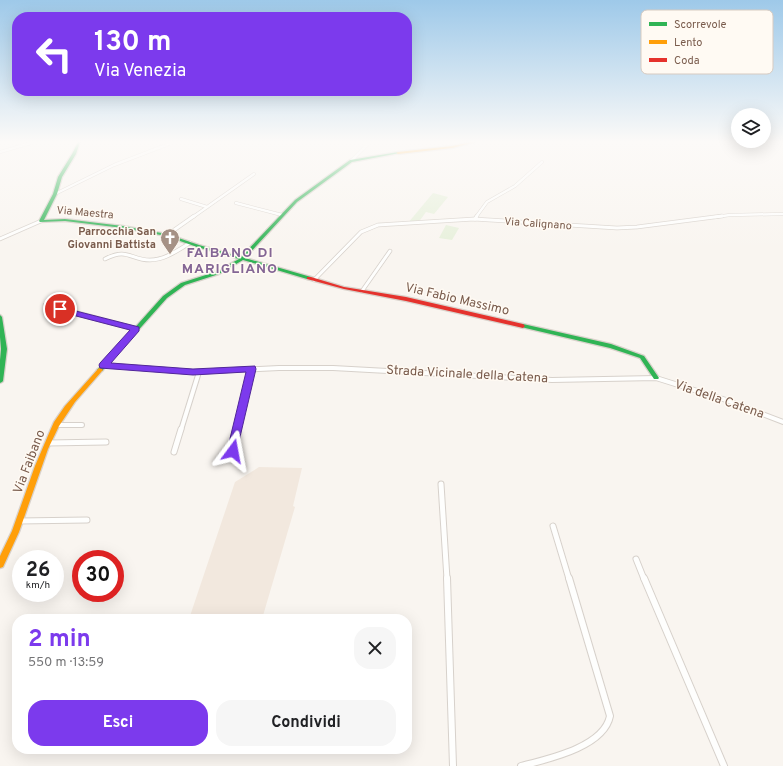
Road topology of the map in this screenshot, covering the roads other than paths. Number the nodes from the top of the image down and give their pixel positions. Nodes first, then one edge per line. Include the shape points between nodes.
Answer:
1 (60, 178) edge
2 (88, 178) edge
3 (249, 178) edge
4 (327, 178) edge
5 (524, 178) edge
6 (55, 194) junction
7 (180, 199) dead end
8 (236, 203) dead end
9 (206, 207) junction
10 (783, 214) edge
11 (282, 215) junction
12 (475, 219) junction
13 (40, 221) junction
14 (168, 235) junction
15 (0, 239) edge
16 (190, 243) junction
17 (390, 251) dead end
18 (105, 259) dead end
19 (242, 259) junction
20 (314, 280) junction
21 (362, 291) junction
22 (45, 305) dead end
23 (0, 317) edge
24 (136, 329) junction
25 (103, 365) junction
26 (251, 369) junction
27 (199, 372) junction
28 (656, 378) junction
29 (0, 381) edge
30 (783, 422) edge
31 (57, 425) junction
32 (82, 425) dead end
33 (106, 442) dead end
34 (48, 443) junction
35 (233, 451) dead end
36 (174, 452) dead end
37 (441, 484) dead end
38 (87, 520) dead end
39 (20, 521) junction
40 (553, 526) dead end
41 (636, 559) dead end
42 (0, 564) edge
43 (453, 766) edge
44 (521, 766) edge
45 (724, 766) edge

1 - 6 street
2 - 6 street
3 - 9 street
4 - 11 street, Via Faibano
5 - 12 street via 487,202
6 - 13 street
7 - 9 street
8 - 11 street
9 - 14 street
10 - 12 street, Via Calignano via 730,215 637,228
11 - 19 street, Via Faibano
12 - 20 street, Via Calignano via 378,225 369,228 358,235
13 - 14 street, Via Maestra via 79,221
13 - 15 street
14 - 16 street, Via Maestra
16 - 18 street via 155,260 122,253 113,254
16 - 19 street, Via Maestra
17 - 21 street
19 - 20 street, Via Fabio Massimo
19 - 24 street, Via Faibano via 217,273 174,290
20 - 21 street, Via Fabio Massimo
21 - 28 street, Via Fabio Massimo via 611,346 642,357
22 - 24 street
23 - 29 street via 4,332 4,360
24 - 25 street, Via Faibano
25 - 27 street, Strada Vicinale della Catena
25 - 31 street, Via Faibano
26 - 27 street, Strada Vicinale della Catena
26 - 28 street, Strada Vicinale della Catena via 350,368 552,380
26 - 35 street
27 - 36 street
28 - 30 street, Via della Catena via 738,404
31 - 32 street
31 - 34 street, Via Faibano
33 - 34 street
34 - 39 street, Via Faibano
37 - 43 street via 449,616
38 - 39 street
39 - 42 street, Via Faibano
40 - 44 street via 610,716 609,723 602,732 580,745 547,759
41 - 45 street

